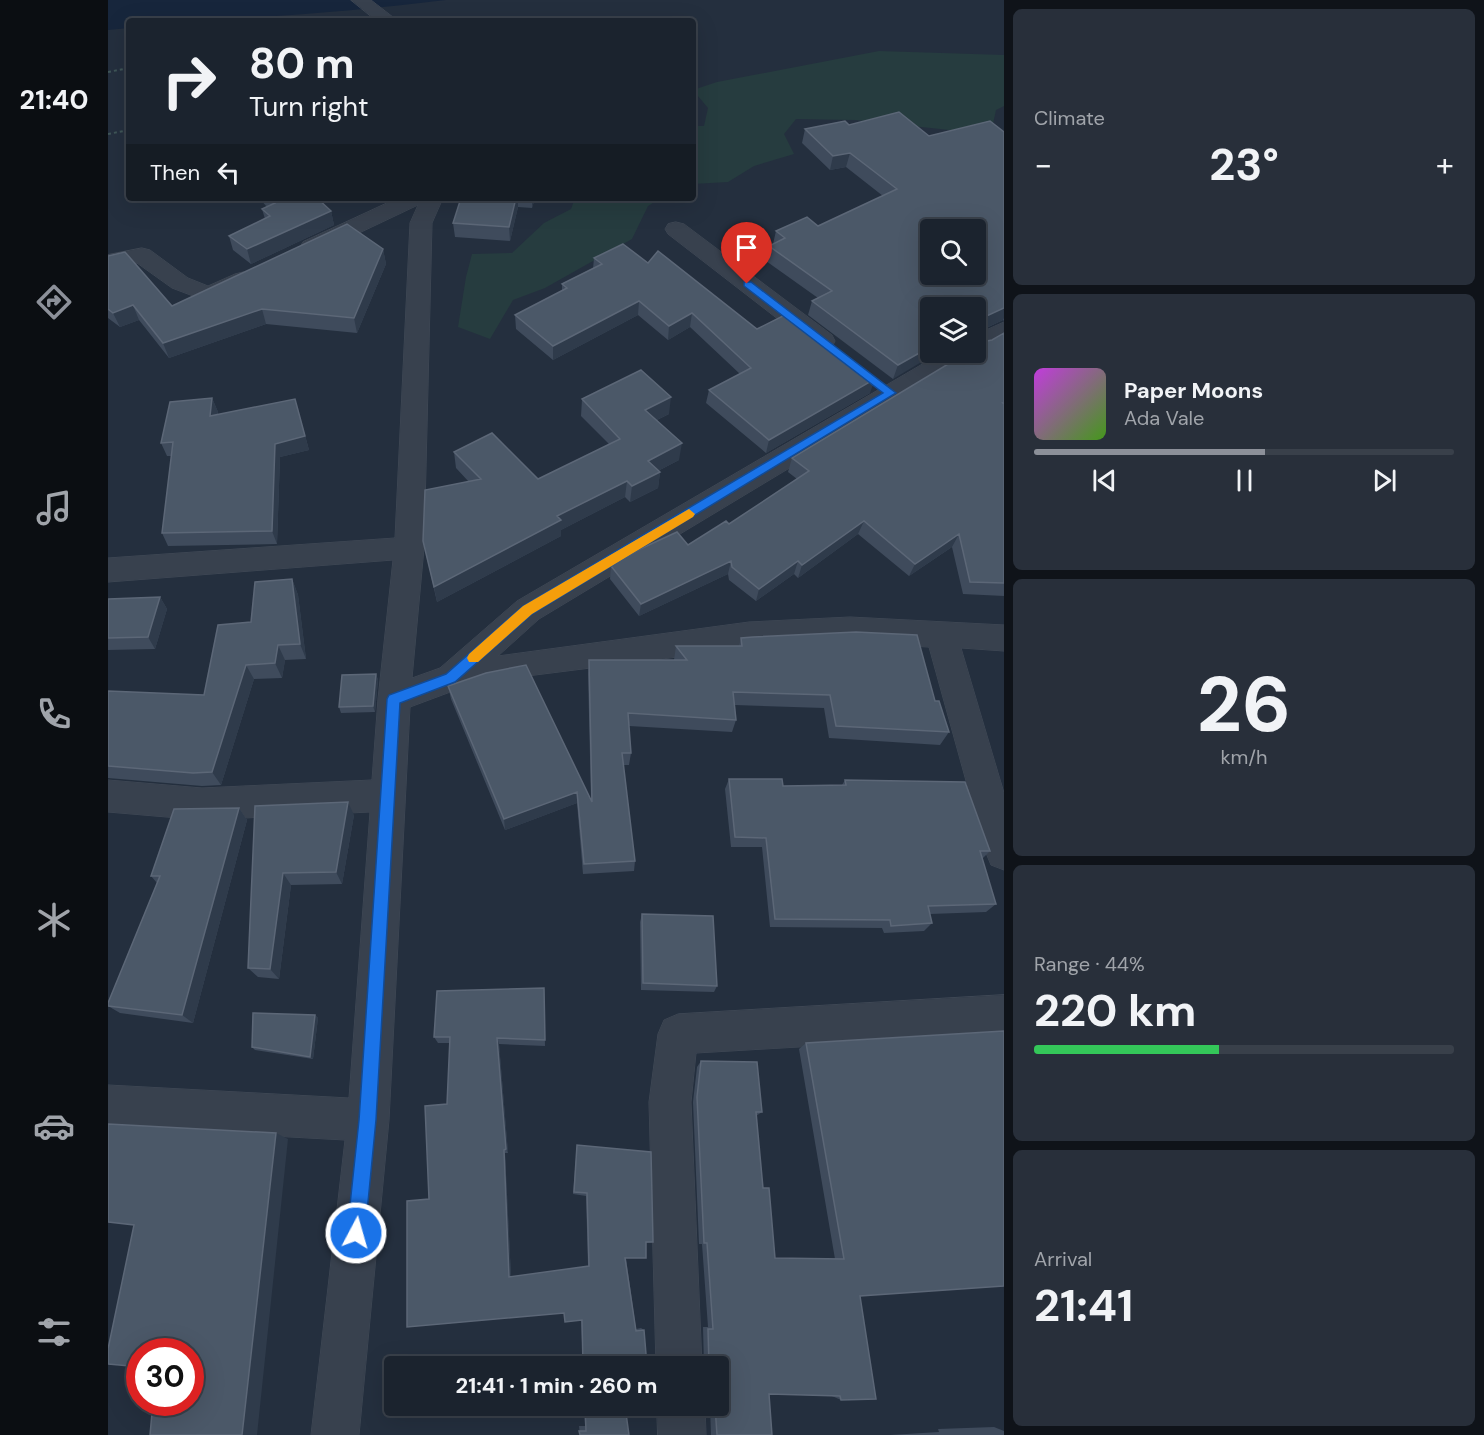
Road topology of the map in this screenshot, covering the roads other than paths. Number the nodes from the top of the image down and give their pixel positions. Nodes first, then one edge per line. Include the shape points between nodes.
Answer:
1 (339, 0) edge
2 (360, 0) edge
3 (363, 18) edge
4 (385, 18) edge
5 (410, 201) edge
6 (431, 201) edge
7 (676, 229) dead end
8 (292, 256) edge
9 (108, 263) edge
10 (260, 271) edge
11 (1004, 330) edge
12 (986, 340) edge
13 (844, 358) edge
14 (937, 363) edge
15 (409, 548) junction
16 (108, 570) edge
17 (941, 635) junction
18 (1004, 638) edge
19 (451, 678) junction
20 (394, 699) junction
21 (389, 795) junction
22 (108, 796) edge
23 (1004, 853) edge
24 (1004, 1016) edge
25 (108, 1106) edge
26 (368, 1120) junction
27 (679, 1356) edge
28 (681, 1416) edge
29 (335, 1435) edge
30 (682, 1435) edge

1 - 3 street
2 - 4 street
5 - 8 street
6 - 15 street via 421,223
7 - 13 street
9 - 10 street via 142,255 180,283 208,295
11 - 12 street
14 - 19 street via 882,386 528,610
15 - 16 street
15 - 20 street
17 - 18 street
17 - 19 street via 850,630 749,635 527,663
17 - 23 street
19 - 20 street
20 - 21 street
21 - 22 street via 202,804
21 - 26 street
24 - 27 street via 678,1035 670,1102
25 - 26 street
26 - 29 street
28 - 30 street

